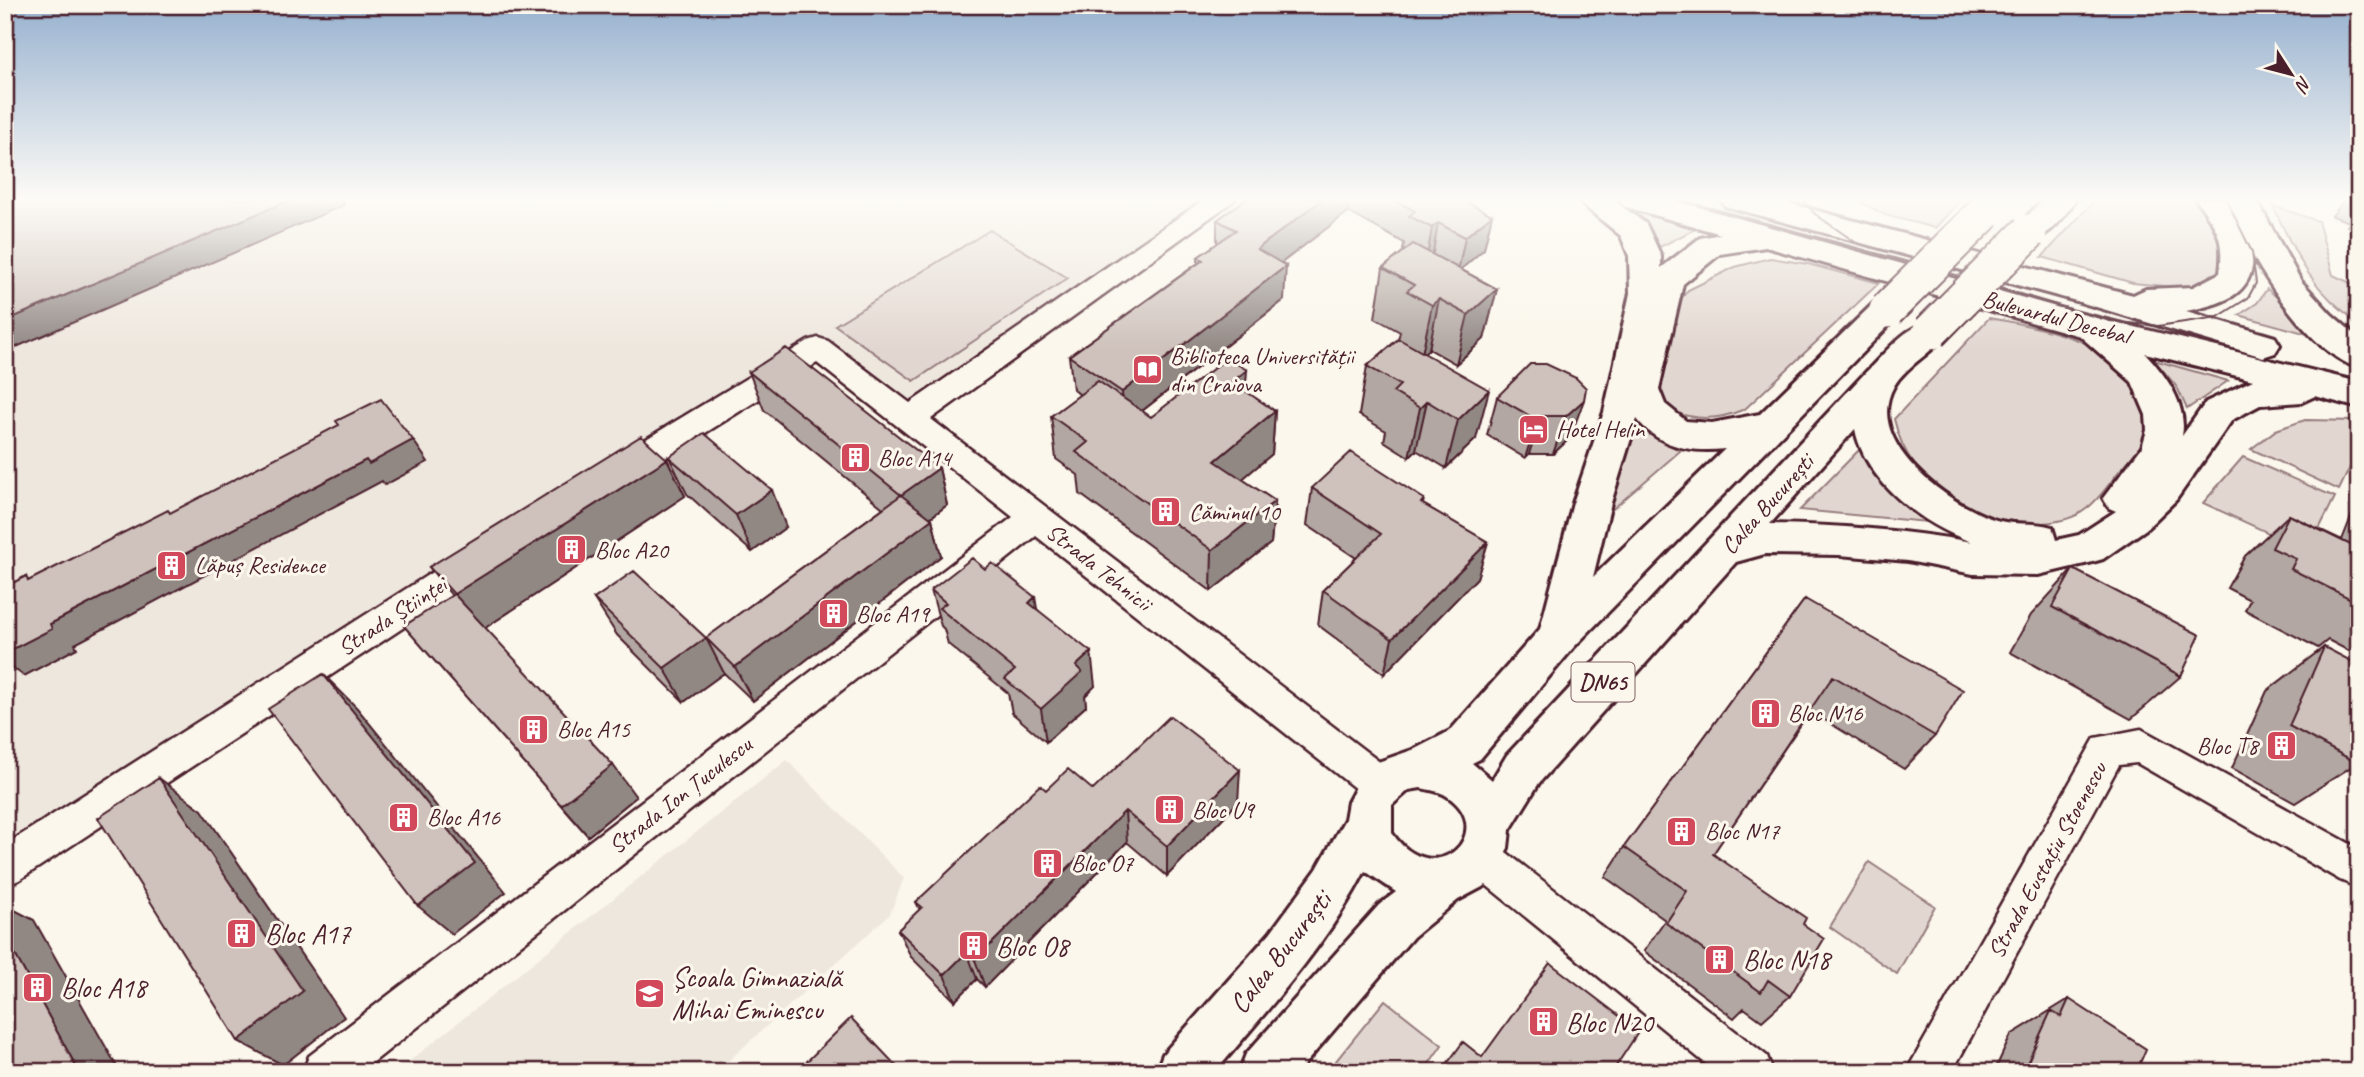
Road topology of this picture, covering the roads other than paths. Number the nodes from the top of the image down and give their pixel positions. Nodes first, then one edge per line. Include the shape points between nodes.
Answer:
1 (1151, 249) edge
2 (1642, 249) edge
3 (1705, 249) edge
4 (1830, 249) edge
5 (1919, 249) edge
6 (1947, 249) edge
7 (2012, 249) edge
8 (2237, 249) edge
9 (2266, 249) edge
10 (2080, 307) junction
11 (2359, 356) edge
12 (1878, 381) junction
13 (2355, 386) edge
14 (910, 419) junction
15 (1770, 424) junction
16 (587, 492) edge
17 (1035, 518) junction
18 (508, 542) edge
19 (1727, 549) junction
20 (1559, 636) junction
21 (1421, 768) junction
22 (1374, 804) junction
23 (1473, 854) junction
24 (2359, 861) edge
25 (5, 867) edge
26 (325, 1072) edge
27 (1181, 1072) edge
28 (1265, 1072) edge
29 (1751, 1072) edge
30 (1928, 1072) edge

1 - 14 street
2 - 20 main road via 1646,293 1622,412 1592,503
3 - 15 main road via 1668,280 1643,389 1645,404 1669,430 1705,439 1739,435
4 - 10 main road, Bulevardul Decebal
5 - 10 main road, Bulevardul Decebal
6 - 15 main road, DN65, bridge
7 - 12 main road, Calea București, bridge
8 - 10 main road via 2236,277 2204,297
9 - 11 main road via 2301,307
10 - 12 main road via 2158,392 2165,430 2151,462 2120,500 2085,527 2043,538 1996,536 1953,518 1916,492 1879,444 1870,413
10 - 13 main road, Bulevardul Decebal
12 - 19 main road, Calea București / DN65
13 - 19 main road via 2261,391 2218,411 2163,490 2133,519 2089,548 2038,559 1973,558 1908,546 1765,538
14 - 16 street, Strada Tehnicii via 818,348
14 - 17 street, Strada Tehnicii
15 - 20 main road, DN65
17 - 22 street, Strada Tehnicii
17 - 26 street, Strada Ion Țuculescu
18 - 25 street, Strada Științei
19 - 23 main road, Calea București / DN65 via 1523,769
20 - 21 main road, DN65 via 1465,745
21 - 22 main road via 1391,776
21 - 23 main road via 1448,773 1471,788 1487,811
22 - 23 main road via 1378,851 1400,872 1430,881
22 - 27 main road, Calea București via 1333,885 1287,950
23 - 28 main road, Calea București / DN65 via 1396,921
23 - 29 street
24 - 30 street, Strada Eustațiu Stoenescu via 2354,867 2141,746 2108,750

